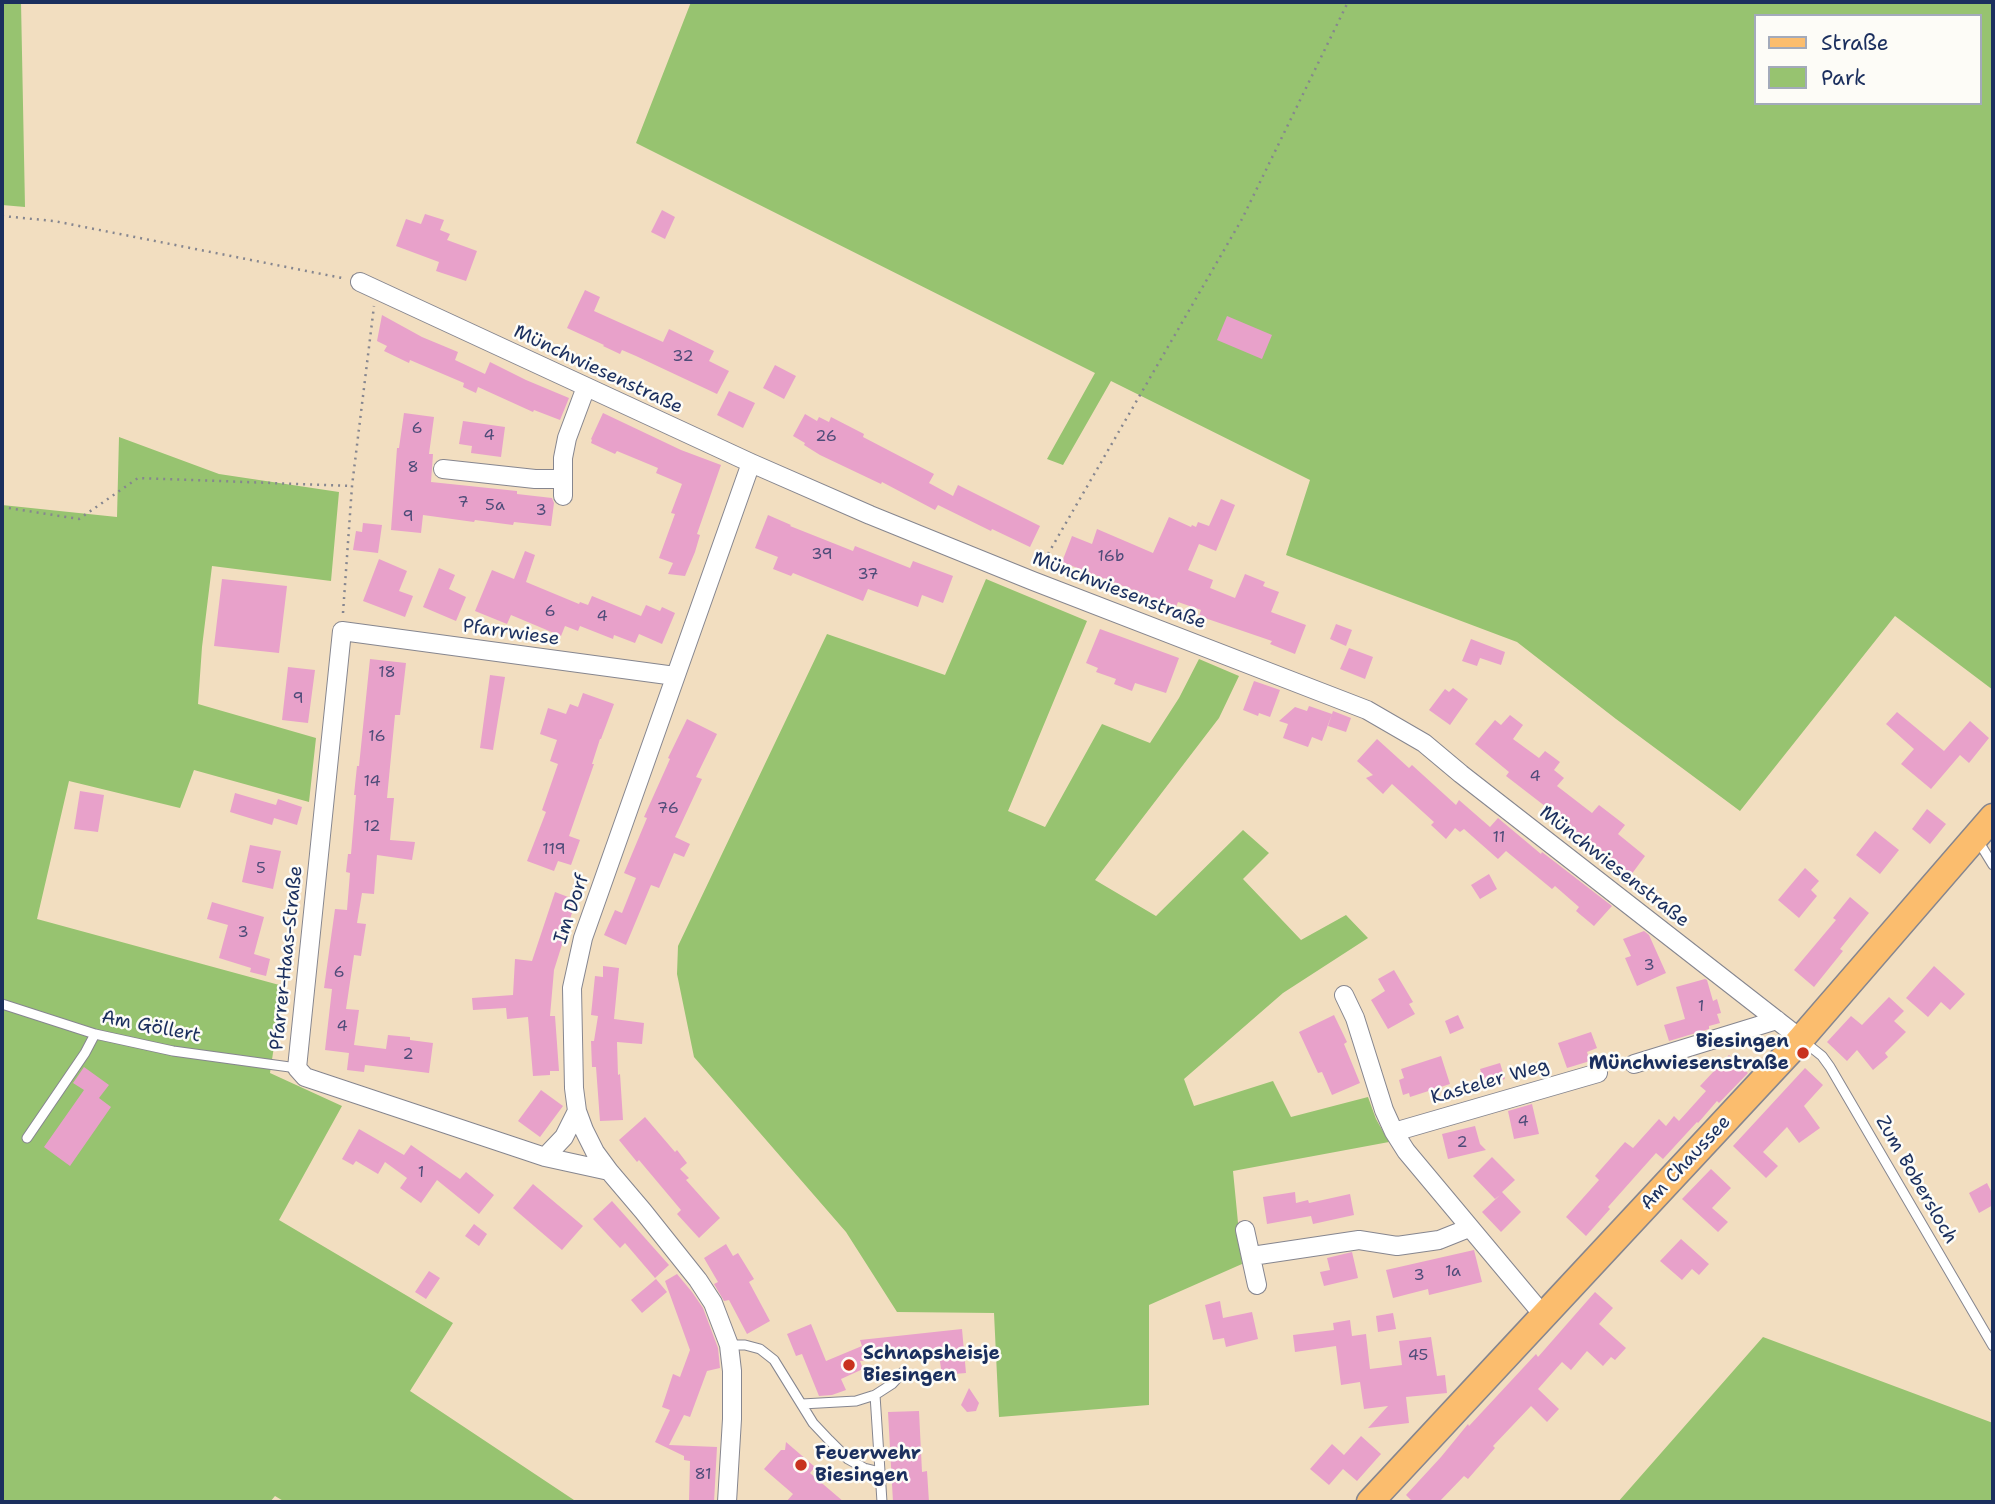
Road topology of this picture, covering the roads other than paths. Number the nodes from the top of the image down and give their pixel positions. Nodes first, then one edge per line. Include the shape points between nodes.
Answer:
1 (360, 282) road end
2 (586, 387) junction
3 (751, 463) junction
4 (443, 469) dead end
5 (342, 631) joint
6 (675, 676) junction
7 (1993, 817) edge
8 (1976, 838) junction
9 (1993, 865) edge
10 (1344, 995) dead end
11 (2, 1004) edge
12 (1777, 1020) junction
13 (94, 1034) junction
14 (1801, 1039) junction
15 (1634, 1064) dead end
16 (297, 1068) junction
17 (1598, 1073) dead end
18 (577, 1111) junction
19 (1394, 1132) junction
20 (27, 1138) dead end
21 (545, 1157) junction
22 (609, 1171) junction
23 (1469, 1228) junction
24 (1245, 1230) dead end
25 (1252, 1256) junction
26 (1257, 1285) dead end
27 (1544, 1316) junction
28 (729, 1345) junction
29 (1993, 1346) edge
30 (903, 1372) dead end
31 (875, 1395) junction
32 (802, 1404) junction
33 (880, 1472) junction
34 (727, 1502) edge
35 (882, 1502) edge
36 (1370, 1502) edge

1 - 2 street, Münchwiesenstraße
2 - 3 street, Münchwiesenstraße
2 - 4 street via 567,438 563,488 524,478
3 - 6 street, Im Dorf
3 - 12 street, Münchwiesenstraße via 1033,581 1367,709 1424,743
5 - 6 street, Pfarrwiese
5 - 16 street, Pfarrer-Haas-Straße
6 - 18 street, Im Dorf via 576,963 571,1018
7 - 8 main road, Am Chaussee
8 - 9 lane
8 - 14 main road, Am Chaussee
10 - 19 street
11 - 13 lane, Am Göllert
12 - 14 street, Münchwiesenstraße
12 - 15 street
13 - 16 lane, Am Göllert via 173,1051
13 - 20 lane
14 - 27 main road, Am Chaussee
14 - 29 lane, Zum Bobersloch via 1830,1067
16 - 21 street, Pfarrer-Haas-Straße via 305,1077
17 - 19 street, Kasteler Weg
18 - 21 street via 564,1137
18 - 22 street, Im Dorf
19 - 23 street
21 - 22 street, Pfarrer-Haas-Straße
22 - 28 street, Im Dorf via 698,1280
23 - 25 street via 1439,1240 1397,1246 1359,1240
23 - 27 street
24 - 25 street
25 - 26 street
27 - 36 main road, Am Chaussee
28 - 32 lane via 761,1349 774,1360
28 - 34 street, Im Dorf via 732,1419
30 - 31 lane
31 - 32 lane via 856,1401
31 - 33 lane
32 - 33 lane via 813,1423 848,1459
33 - 35 lane

